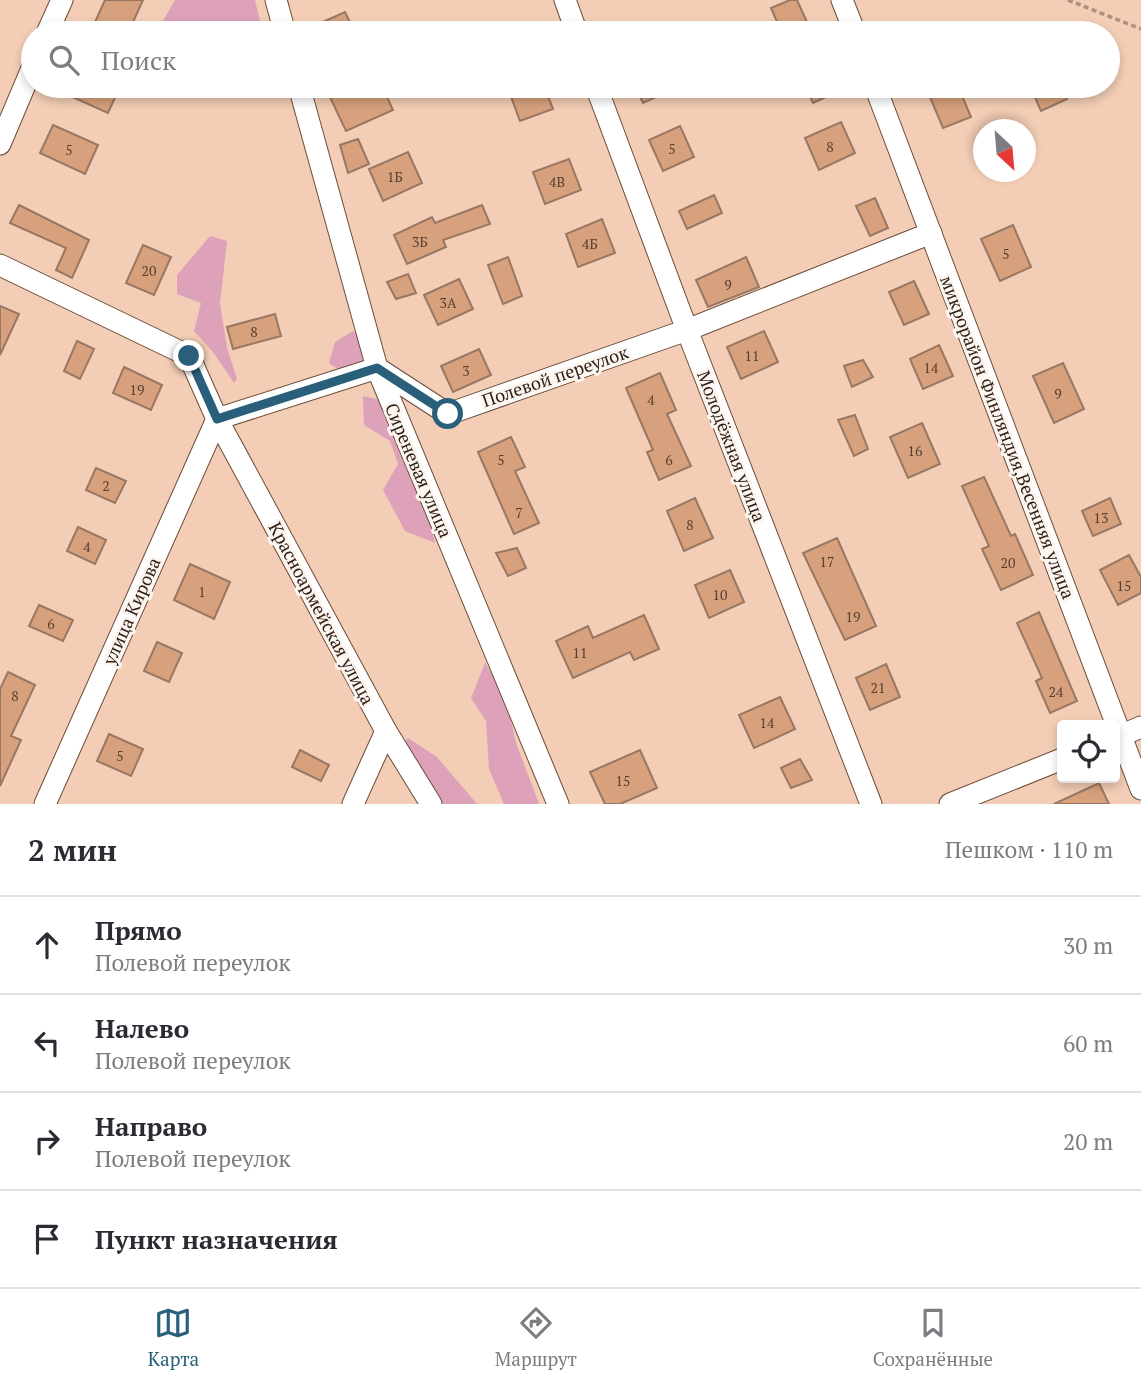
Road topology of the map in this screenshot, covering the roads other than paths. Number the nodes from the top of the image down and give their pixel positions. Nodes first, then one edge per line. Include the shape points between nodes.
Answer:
1 (62, 0) edge
2 (276, 0) edge
3 (565, 0) edge
4 (842, 0) edge
5 (52, 21) edge
6 (282, 21) edge
7 (573, 21) edge
8 (850, 21) edge
9 (21, 94) edge
10 (302, 98) edge
11 (600, 98) edge
12 (879, 98) edge
13 (0, 144) edge
14 (930, 233) junction
15 (0, 265) edge
16 (687, 330) junction
17 (377, 368) junction
18 (217, 419) junction
19 (1112, 720) edge
20 (1141, 727) edge
21 (386, 732) junction
22 (1120, 736) edge
23 (1120, 742) edge
24 (1057, 761) edge
25 (1141, 789) edge
26 (46, 804) edge
27 (353, 804) edge
28 (431, 804) edge
29 (558, 804) edge
30 (871, 804) edge
31 (950, 804) edge

1 - 5 street
2 - 6 street
3 - 7 street
4 - 8 street
9 - 13 street
10 - 17 street, Сиреневая улица
11 - 16 street, Молодёжная улица
12 - 14 street, микрорайон Финляндия,Весенняя улица
14 - 16 street
14 - 19 street, микрорайон Финляндия,Весенняя улица
15 - 18 street via 189,356
16 - 17 street, Полевой переулок via 448,414
16 - 30 street, Молодёжная улица
17 - 18 street
17 - 29 street, Сиреневая улица
18 - 21 street, Красноармейская улица
18 - 26 street, улица Кирова
20 - 22 street
21 - 27 street
21 - 28 street, Красноармейская улица
23 - 25 street, микрорайон Финляндия,Весенняя улица
24 - 31 street

